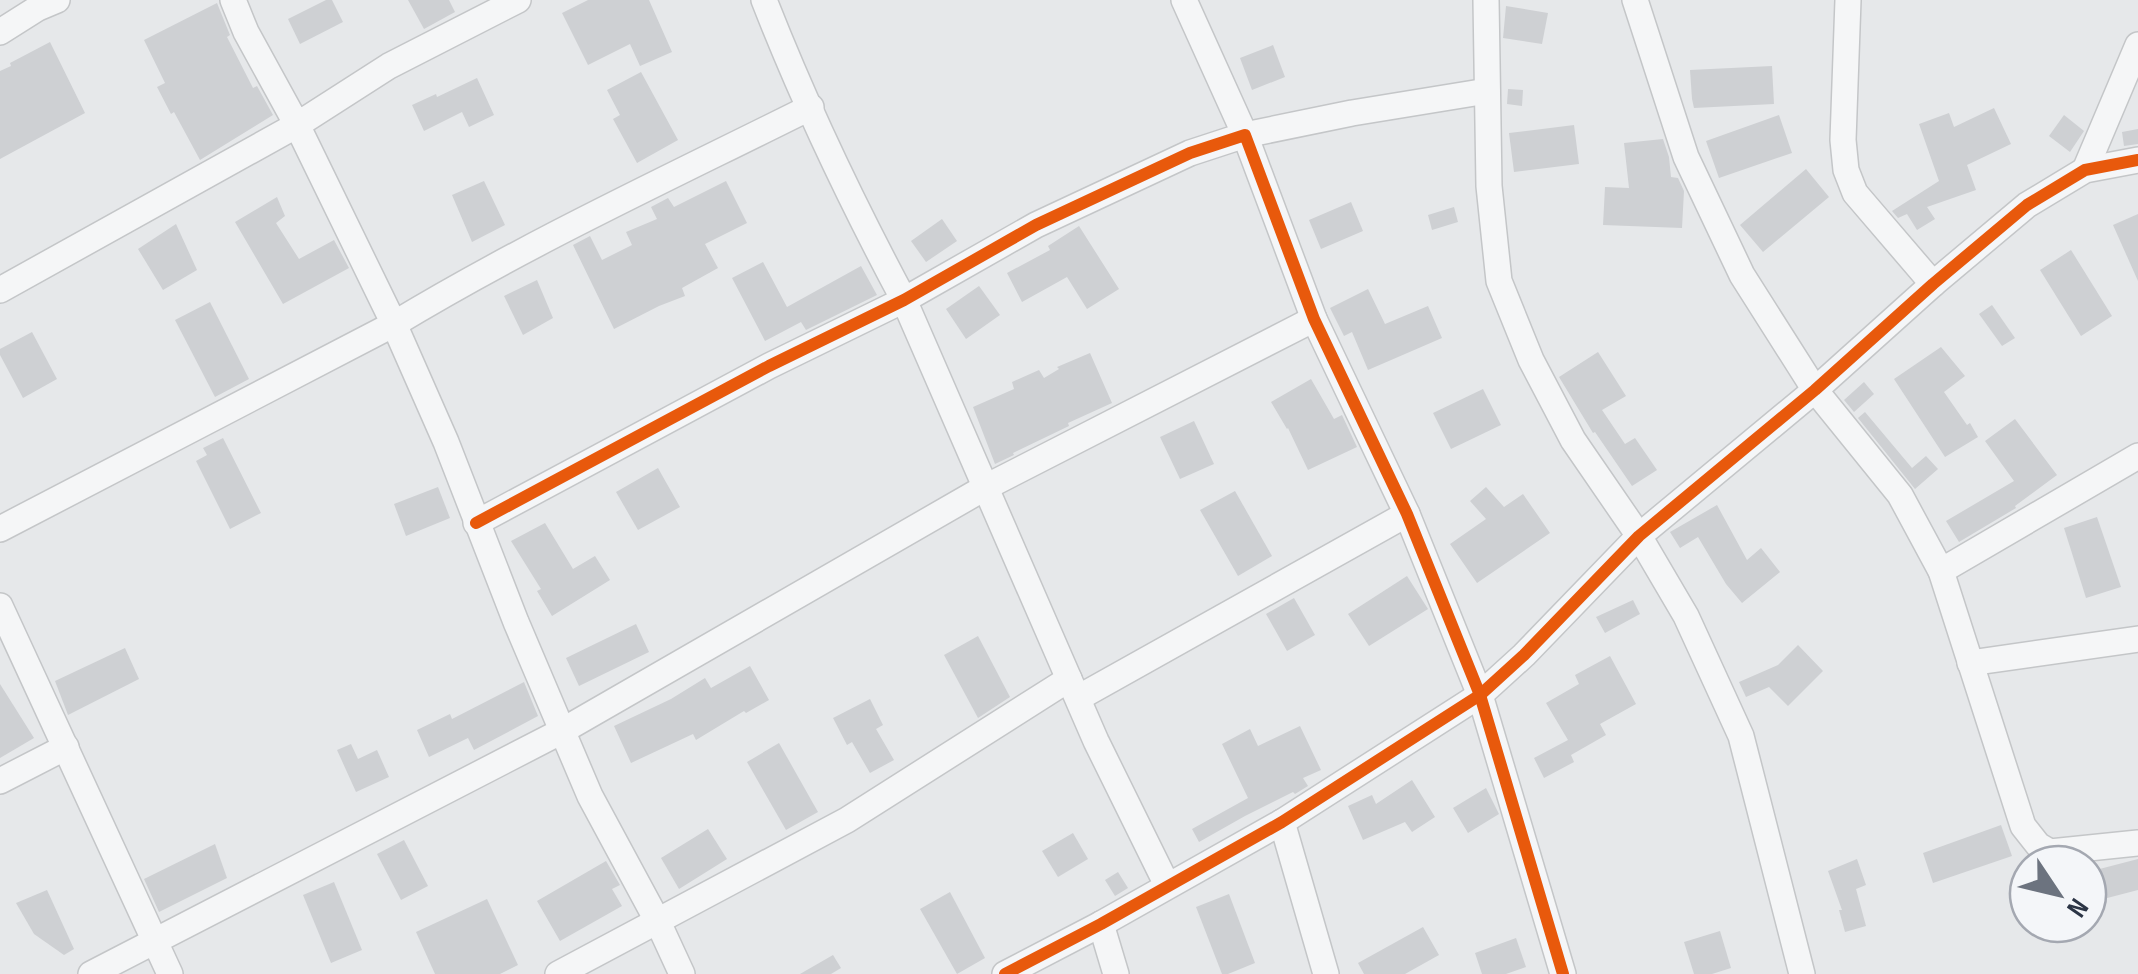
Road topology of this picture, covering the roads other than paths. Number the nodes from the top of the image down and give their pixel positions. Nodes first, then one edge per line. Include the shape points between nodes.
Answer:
1 (57, 0) edge
2 (233, 0) edge
3 (518, 0) edge
4 (764, 0) edge
5 (1184, 0) edge
6 (1486, 0) edge
7 (1634, 0) edge
8 (1848, 0) edge
9 (0, 32) edge
10 (2138, 45) edge
11 (1487, 91) junction
12 (811, 108) junction
13 (297, 125) junction
14 (1245, 134) junction
15 (2138, 160) edge
16 (2085, 170) junction
17 (1932, 284) junction
18 (0, 290) edge
19 (904, 300) junction
20 (1314, 319) junction
21 (394, 324) junction
22 (1815, 390) junction
23 (2138, 456) edge
24 (986, 488) junction
25 (1407, 514) junction
26 (476, 523) junction
27 (0, 529) edge
28 (1639, 536) junction
29 (1940, 570) junction
30 (0, 606) edge
31 (2138, 639) edge
32 (1970, 663) junction
33 (1074, 688) junction
34 (1480, 695) junction
35 (562, 731) junction
36 (66, 747) junction
37 (0, 781) edge
38 (1282, 822) junction
39 (2138, 843) edge
40 (1167, 885) junction
41 (658, 922) junction
42 (1101, 924) junction
43 (155, 940) junction
44 (91, 974) edge
45 (170, 974) edge
46 (558, 974) edge
47 (682, 974) edge
48 (1005, 974) edge
49 (1116, 974) edge
50 (1326, 974) edge
51 (1563, 974) edge
52 (1802, 974) edge

1 - 9 street
2 - 13 street
3 - 13 street via 389,66
4 - 12 street
5 - 14 street
6 - 11 street
7 - 22 street via 1686,157 1742,276
8 - 17 street via 1846,170 1855,193
10 - 16 street
11 - 14 street
11 - 28 street via 1499,281 1572,440
12 - 19 street
12 - 21 street
13 - 18 street
13 - 21 street
14 - 19 street via 1036,225
14 - 20 street
15 - 16 street
16 - 17 street via 2026,205
17 - 22 street
19 - 24 street
19 - 26 street
20 - 24 street
20 - 25 street
21 - 26 street
21 - 27 street
22 - 28 street
22 - 29 street via 1900,495
23 - 29 street
24 - 33 street
24 - 35 street
25 - 33 street
25 - 34 street
26 - 35 street
28 - 34 street
28 - 52 street via 1686,616 1741,736
29 - 32 street
30 - 36 street
31 - 32 street
32 - 39 street via 2023,826 2038,845 2050,852
33 - 40 street
33 - 41 street
34 - 38 street
34 - 51 street
35 - 41 street
35 - 43 street
36 - 37 street
36 - 43 street
38 - 40 street
38 - 50 street
40 - 42 street
41 - 46 street
41 - 47 street
42 - 48 street
42 - 49 street
43 - 44 street
43 - 45 street

